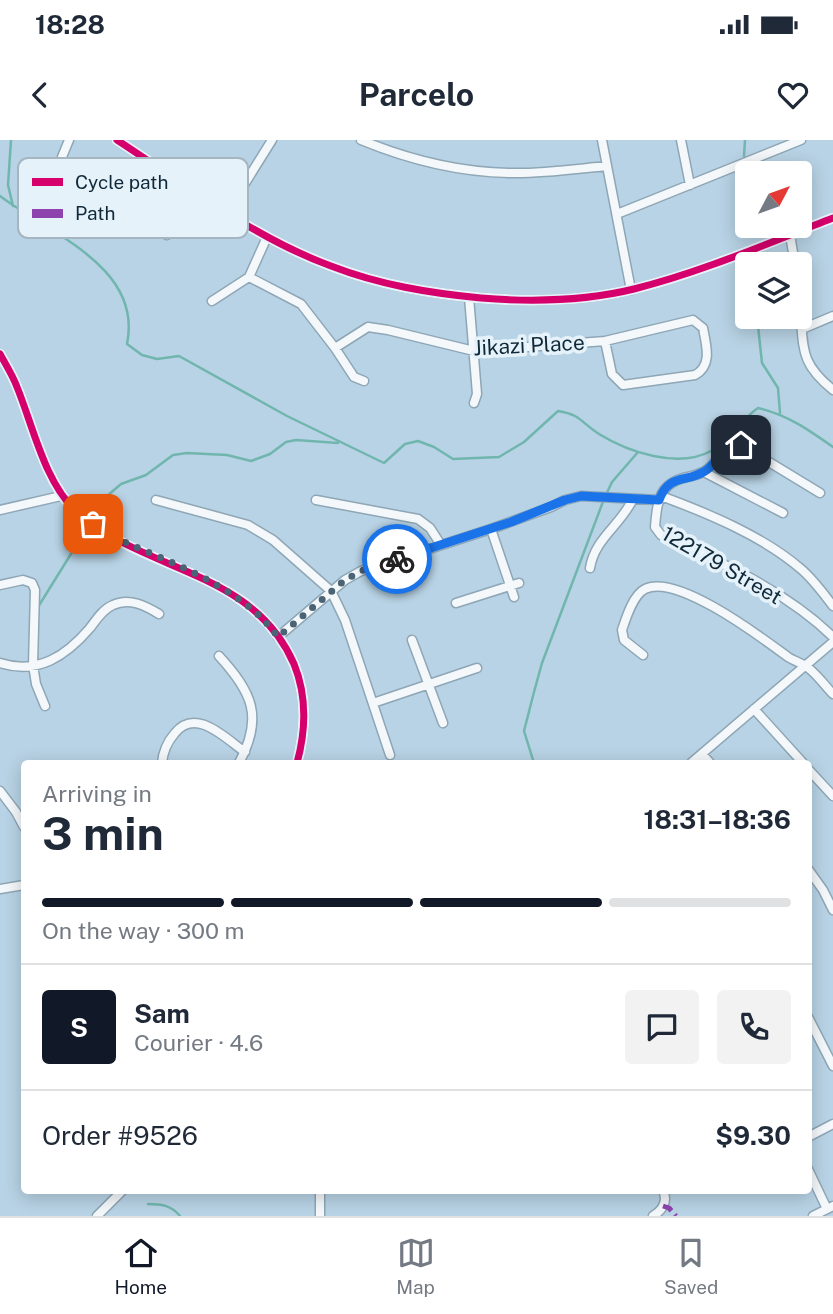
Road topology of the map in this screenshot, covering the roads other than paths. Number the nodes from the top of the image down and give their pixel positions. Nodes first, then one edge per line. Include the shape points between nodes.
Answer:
1 (69, 140) edge
2 (117, 140) edge
3 (272, 140) edge
4 (361, 140) edge
5 (601, 140) edge
6 (681, 140) edge
7 (802, 140) edge
8 (63, 158) edge
9 (144, 158) edge
10 (607, 166) junction
11 (248, 178) edge
12 (690, 185) junction
13 (617, 214) junction
14 (833, 218) edge
15 (248, 225) edge
16 (812, 226) edge
17 (267, 237) junction
18 (780, 238) edge
19 (249, 277) junction
20 (631, 290) junction
21 (469, 297) junction
22 (212, 301) dead end
23 (833, 316) edge
24 (812, 325) edge
25 (802, 329) edge
26 (605, 341) junction
27 (335, 348) junction
28 (474, 351) junction
29 (0, 354) edge
30 (364, 381) dead end
31 (833, 390) edge
32 (474, 403) dead end
33 (704, 472) junction
34 (820, 493) dead end
35 (61, 496) junction
36 (660, 498) junction
37 (316, 499) dead end
38 (633, 499) junction
39 (156, 500) dead end
40 (0, 510) edge
41 (783, 513) dead end
42 (491, 529) junction
43 (441, 545) junction
44 (590, 568) dead end
45 (519, 583) dead end
46 (0, 585) edge
47 (509, 585) junction
48 (331, 591) junction
49 (514, 597) dead end
50 (456, 603) dead end
51 (833, 606) edge
52 (159, 614) dead end
53 (278, 637) junction
54 (833, 639) edge
55 (412, 640) dead end
56 (643, 655) dead end
57 (219, 656) dead end
58 (0, 663) edge
59 (33, 665) junction
60 (806, 666) junction
61 (477, 668) dead end
62 (429, 682) junction
63 (833, 694) edge
64 (373, 703) junction
65 (45, 706) dead end
66 (754, 709) junction
67 (443, 723) dead end
68 (245, 752) junction
69 (702, 754) junction
70 (390, 755) dead end
71 (163, 760) edge
72 (241, 760) edge
73 (298, 760) edge
74 (695, 760) edge
75 (707, 760) edge
76 (800, 760) edge
77 (812, 773) edge
78 (0, 791) edge
79 (833, 796) edge
80 (21, 821) edge
81 (812, 875) edge
82 (21, 886) edge
83 (0, 889) edge
84 (833, 910) edge
85 (812, 1025) edge
86 (833, 1066) edge
87 (833, 1124) edge
88 (812, 1135) edge
89 (812, 1176) edge
90 (119, 1194) edge
91 (320, 1194) edge
92 (665, 1194) edge
93 (830, 1207) edge
94 (97, 1216) edge
95 (320, 1216) edge
96 (653, 1216) edge
97 (813, 1216) edge

1 - 8 street
2 - 9 street
3 - 11 street
4 - 10 street via 446,166 486,171 547,172
5 - 10 street
6 - 12 street
7 - 12 street
10 - 13 street
12 - 13 street
13 - 20 street
14 - 16 street
15 - 17 street
17 - 19 street
17 - 21 street via 366,278 426,293
18 - 20 street
19 - 22 street
19 - 27 street via 302,304
20 - 21 street via 536,301
21 - 28 street
23 - 24 street
25 - 31 street via 807,363
26 - 26 street, Jikazi Place via 612,374 623,385 695,375 706,366 708,356 703,328 693,320
26 - 28 street, Jikazi Place
27 - 28 street, Jikazi Place via 368,327
27 - 30 street via 354,377
28 - 32 street
29 - 35 street
33 - 34 street, 122179 Street via 729,447 741,445
33 - 36 street, 122179 Street via 673,482
33 - 41 street
35 - 40 street
35 - 53 street via 107,534 235,594 267,621
36 - 38 street
36 - 51 street via 710,515 787,558
36 - 54 street, 122179 Street via 655,527 661,535 761,585 807,615
37 - 43 street via 418,519
38 - 42 street via 581,496
38 - 44 street via 596,548
39 - 48 street via 248,525 273,540
42 - 43 street
42 - 47 street
43 - 48 street via 352,575
45 - 47 street
46 - 59 street via 23,580 35,590
47 - 49 street
47 - 50 street
48 - 53 street
48 - 64 street
52 - 59 street via 136,603 113,605 68,651
53 - 73 street via 299,677 304,706
54 - 60 street
55 - 62 street
56 - 60 street via 624,640 621,630 639,593 656,586 717,608
57 - 68 street via 249,699 253,725
58 - 59 street
59 - 65 street
60 - 63 street
60 - 66 street
61 - 62 street
62 - 64 street
62 - 67 street
64 - 70 street
66 - 69 street
66 - 76 street
68 - 71 street via 197,721 183,724 171,737
68 - 72 street
69 - 74 street
69 - 75 street
77 - 79 street
78 - 80 street
81 - 84 street
82 - 83 street
85 - 86 street
87 - 88 street
89 - 93 street
90 - 94 street
91 - 95 street
92 - 96 street via 663,1206
93 - 97 street

